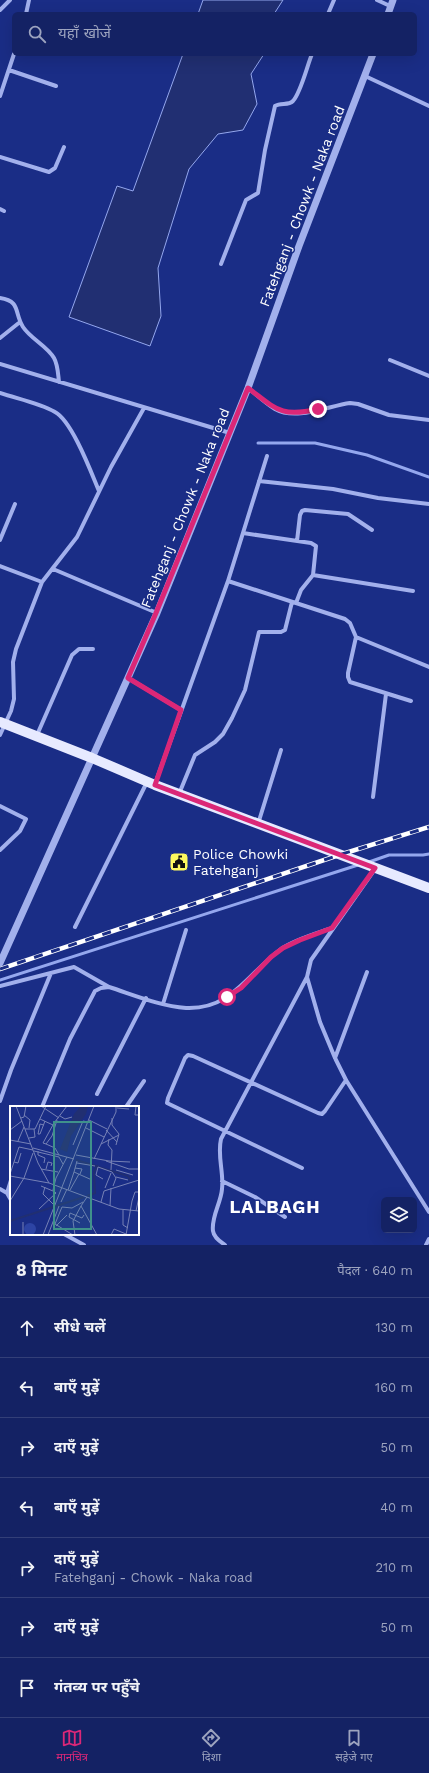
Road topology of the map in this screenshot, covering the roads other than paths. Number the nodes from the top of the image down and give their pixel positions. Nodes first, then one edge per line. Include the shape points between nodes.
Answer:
1 (10, 0) edge
2 (29, 0) edge
3 (334, 0) edge
4 (377, 0) edge
5 (392, 3) edge
6 (0, 10) edge
7 (26, 12) edge
8 (329, 12) edge
9 (13, 56) edge
10 (311, 56) edge
11 (372, 56) edge
12 (9, 70) junction
13 (365, 76) junction
14 (56, 86) dead end
15 (0, 96) edge
16 (429, 106) edge
17 (64, 147) dead end
18 (0, 157) edge
19 (221, 264) dead end
20 (0, 298) edge
21 (20, 322) junction
22 (0, 338) edge
23 (390, 360) dead end
24 (0, 364) edge
25 (429, 376) edge
26 (59, 382) junction
27 (248, 388) junction
28 (0, 393) edge
29 (144, 408) junction
30 (429, 420) edge
31 (230, 433) junction
32 (267, 456) dead end
33 (259, 481) junction
34 (100, 491) junction
35 (15, 504) dead end
36 (429, 504) edge
37 (372, 530) dead end
38 (243, 533) junction
39 (0, 540) edge
40 (297, 541) junction
41 (0, 566) edge
42 (53, 569) junction
43 (313, 575) junction
44 (228, 581) junction
45 (42, 582) junction
46 (413, 591) dead end
47 (294, 603) junction
48 (156, 613) junction
49 (356, 637) junction
50 (92, 649) dead end
51 (429, 667) edge
52 (128, 678) junction
53 (386, 694) junction
54 (411, 701) dead end
55 (181, 710) junction
56 (3, 723) edge
57 (0, 735) edge
58 (36, 736) junction
59 (281, 750) dead end
60 (92, 758) junction
61 (151, 784) junction
62 (179, 794) junction
63 (373, 797) dead end
64 (0, 806) edge
65 (258, 824) junction
66 (0, 850) edge
67 (372, 867) junction
68 (429, 888) edge
69 (75, 927) dead end
70 (332, 928) junction
71 (186, 930) dead end
72 (0, 963) edge
73 (366, 972) dead end
74 (51, 973) junction
75 (306, 977) junction
76 (0, 986) edge
77 (109, 987) junction
78 (146, 998) junction
79 (163, 1004) junction
80 (335, 1058) junction
81 (346, 1080) junction
82 (144, 1081) dead end
83 (250, 1082) junction
84 (96, 1094) dead end
85 (0, 1101) edge
86 (42, 1106) edge
87 (127, 1106) edge
88 (224, 1131) junction
89 (302, 1168) dead end
90 (222, 1181) junction
91 (10, 1183) edge
92 (0, 1189) edge
93 (7, 1192) junction
94 (10, 1198) edge
95 (429, 1212) edge
96 (285, 1217) dead end
97 (70, 1236) edge
98 (429, 1239) edge
99 (84, 1245) edge
100 (225, 1245) edge
101 (426, 1245) edge

1 - 6 street
2 - 7 street
3 - 8 street
4 - 5 street
9 - 12 street
10 - 19 street via 297,95 288,104 276,106 258,193 246,200
11 - 13 street, Fatehganj - Chowk - Naka road
12 - 14 street
12 - 15 street
13 - 16 street
13 - 27 street, Fatehganj - Chowk - Naka road via 299,246
17 - 18 street via 55,168 49,172
20 - 21 street via 16,306
21 - 22 street
21 - 26 street via 35,341 54,358
23 - 25 street
24 - 26 street
26 - 29 street
27 - 30 street via 282,412 302,413 350,403 389,415
27 - 31 street, Fatehganj - Chowk - Naka road
28 - 34 street via 46,408 63,418
29 - 31 street
29 - 34 street
31 - 48 street, Fatehganj - Chowk - Naka road
32 - 33 street
33 - 36 street
33 - 38 street
34 - 42 street via 77,537
35 - 39 street
37 - 40 street via 348,514 305,510 300,515
38 - 40 street
38 - 44 street
40 - 43 street via 316,546
41 - 45 street
42 - 45 street
42 - 48 street
43 - 46 street
43 - 47 street
44 - 47 street
44 - 55 street
45 - 56 street via 16,649 13,662 14,699 11,711
47 - 49 street via 345,619 350,623
47 - 62 street via 284,630 259,632 245,690 235,712 223,734 195,755
48 - 52 street, Fatehganj - Chowk - Naka road
49 - 51 street
49 - 53 street via 348,677 350,682
50 - 58 street via 79,649 72,655
52 - 55 street
52 - 60 street, Fatehganj - Chowk - Naka road
53 - 54 street
53 - 63 street
55 - 61 street
56 - 57 street
56 - 58 main road
58 - 60 main road
59 - 65 street
60 - 61 main road
60 - 72 street, Fatehganj - Chowk - Naka road
61 - 62 main road
61 - 69 street
62 - 65 main road
64 - 66 street via 26,819 20,831
65 - 67 main road
67 - 68 main road
67 - 70 street
70 - 75 street via 311,960
70 - 79 street via 283,948 241,988 227,997 201,1006 177,1007
71 - 79 street
73 - 80 street
74 - 76 street
74 - 77 street via 74,967
74 - 85 street
75 - 80 street
75 - 83 street
77 - 78 street
77 - 86 street via 95,991 89,1000
78 - 79 street
78 - 84 street
80 - 81 street
81 - 83 street via 322,1114
81 - 95 street
82 - 87 street
83 - 88 street
83 - 88 street via 193,1056 188,1055 185,1058 167,1103
88 - 89 street
88 - 90 street via 218,1149
90 - 96 street via 255,1197
90 - 100 street via 221,1198 213,1220 213,1230 214,1236
91 - 93 street
92 - 93 street
93 - 94 street
97 - 99 street
98 - 101 street

